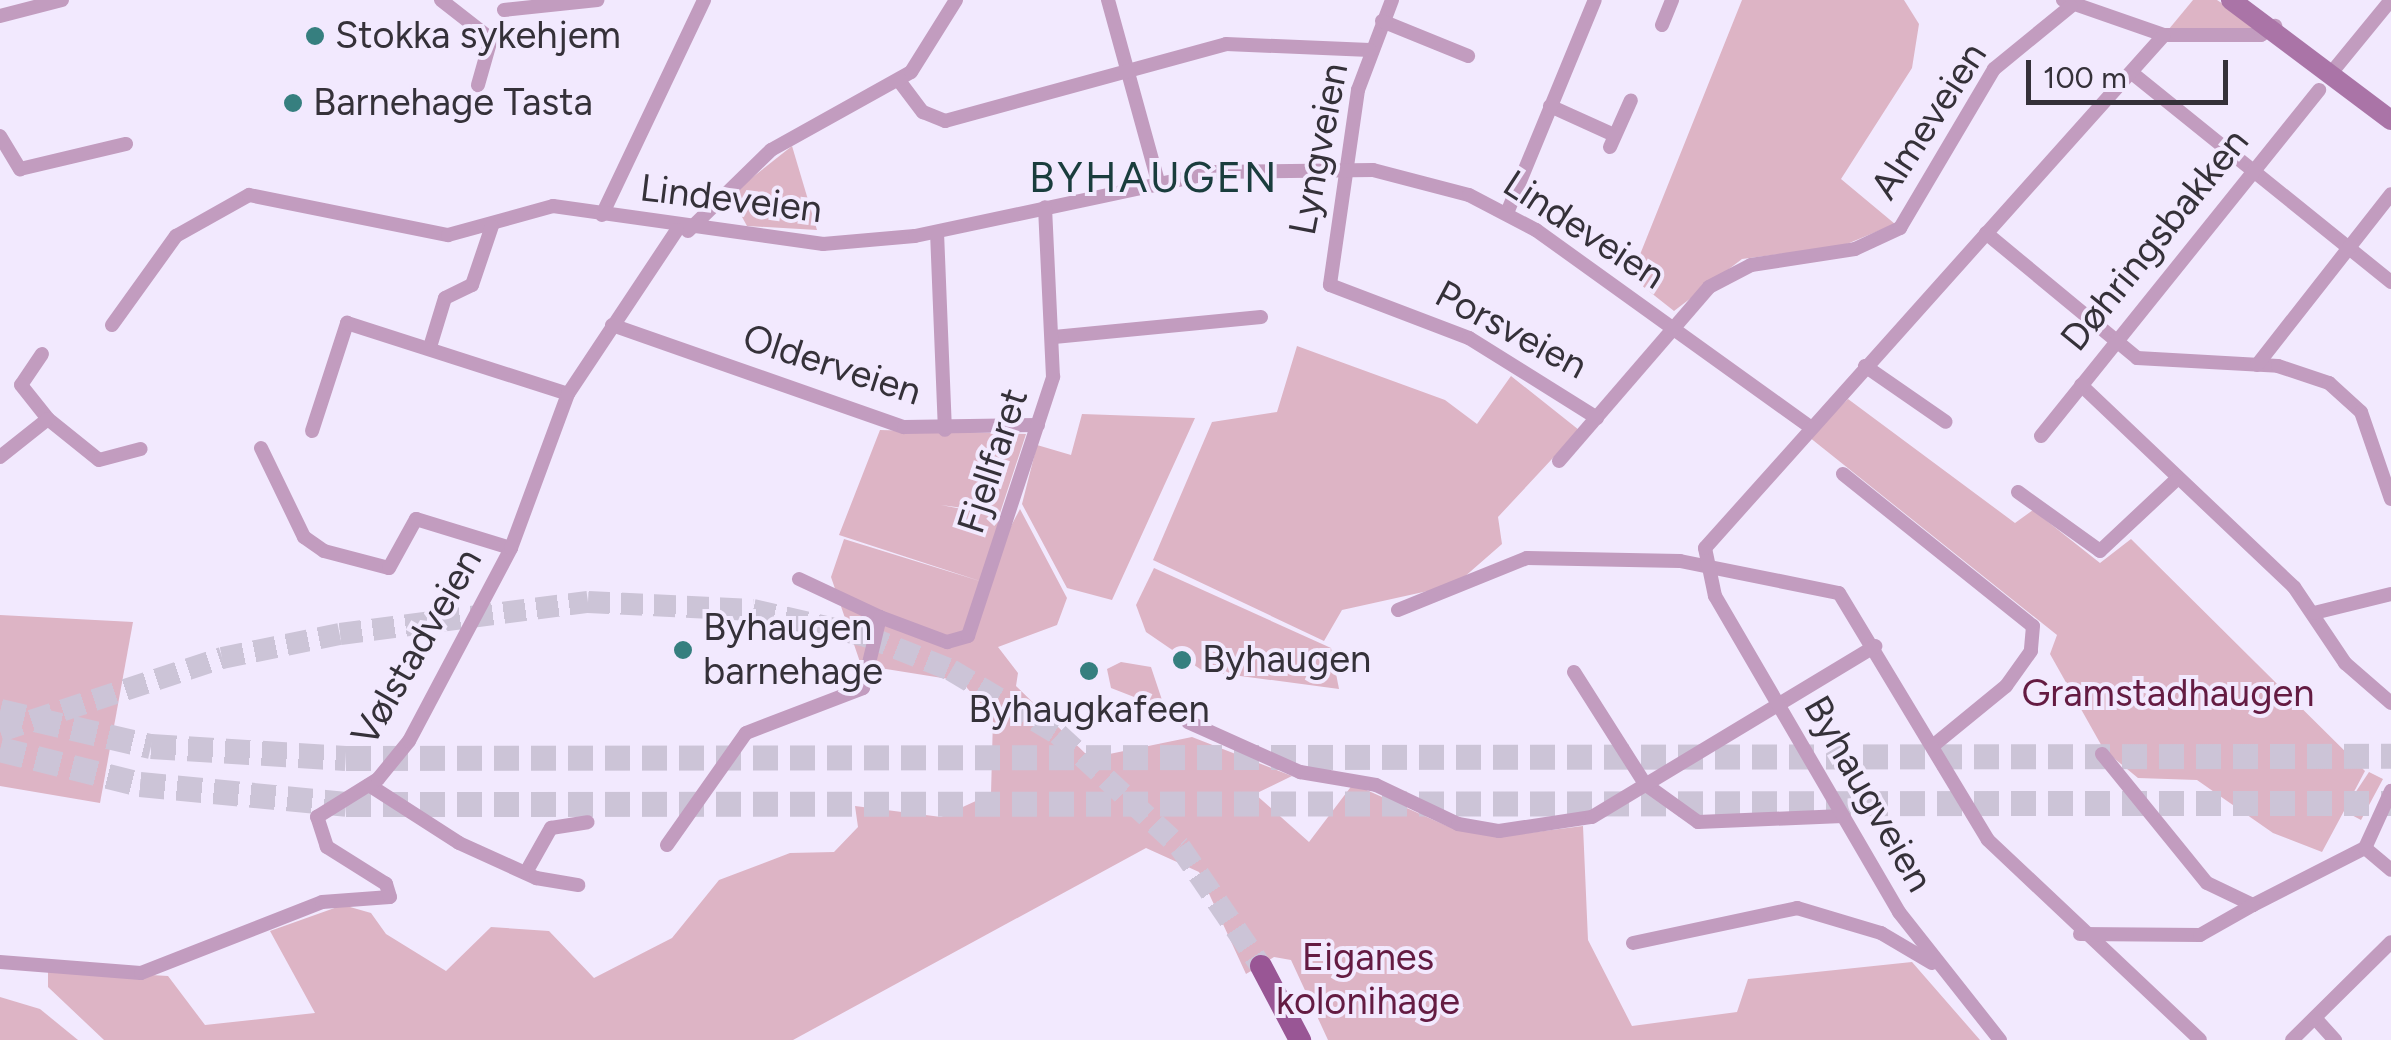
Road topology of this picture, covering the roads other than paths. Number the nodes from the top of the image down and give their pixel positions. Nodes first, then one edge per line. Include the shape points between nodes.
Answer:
1 (62, 0) edge
2 (441, 0) edge
3 (597, 0) edge
4 (704, 0) edge
5 (956, 0) edge
6 (1108, 0) edge
7 (1392, 0) edge
8 (1595, 0) edge
9 (1672, 0) edge
10 (2391, 0) edge
11 (2240, 2) edge
12 (2067, 3) edge
13 (504, 10) dead end
14 (0, 16) edge
15 (1382, 21) junction
16 (1662, 25) dead end
17 (2275, 26) junction
18 (2164, 35) junction
19 (1370, 50) junction
20 (1468, 56) dead end
21 (1126, 68) junction
22 (2132, 72) junction
23 (2332, 72) junction
24 (900, 82) junction
25 (478, 86) dead end
26 (2318, 90) dead end
27 (1631, 100) dead end
28 (1550, 106) junction
29 (2391, 120) edge
30 (0, 136) edge
31 (126, 144) dead end
32 (1346, 168) junction
33 (2255, 170) junction
34 (1158, 182) junction
35 (2391, 194) edge
36 (1045, 207) junction
37 (1506, 212) junction
38 (602, 215) junction
39 (492, 226) junction
40 (682, 230) junction
41 (936, 232) junction
42 (1986, 234) junction
43 (2348, 247) junction
44 (2391, 282) edge
45 (1333, 288) joint
46 (1261, 316) dead end
47 (112, 325) dead end
48 (612, 325) junction
49 (1674, 326) junction
50 (1054, 338) junction
51 (2114, 338) junction
52 (430, 347) junction
53 (42, 354) dead end
54 (2256, 364) junction
55 (1865, 366) junction
56 (2081, 385) junction
57 (568, 394) junction
58 (1597, 418) junction
59 (48, 419) junction
60 (1946, 422) dead end
61 (1038, 425) junction
62 (1807, 425) junction
63 (946, 430) junction
64 (312, 431) dead end
65 (2041, 436) dead end
66 (261, 448) dead end
67 (141, 449) dead end
68 (0, 457) edge
69 (1558, 461) dead end
70 (1843, 474) dead end
71 (2176, 480) junction
72 (2018, 492) dead end
73 (2391, 498) edge
74 (511, 548) junction
75 (1705, 565) junction
76 (799, 579) dead end
77 (2391, 594) edge
78 (1398, 610) dead end
79 (2314, 613) junction
80 (880, 617) junction
81 (1874, 646) junction
82 (1574, 672) dead end
83 (1777, 703) junction
84 (2391, 703) edge
85 (1188, 722) dead end
86 (1934, 745) junction
87 (2102, 754) dead end
88 (1645, 784) junction
89 (370, 785) junction
90 (2391, 791) edge
91 (1843, 816) junction
92 (588, 822) dead end
93 (667, 845) dead end
94 (2366, 848) junction
95 (529, 867) junction
96 (2391, 870) edge
97 (578, 885) dead end
98 (2253, 905) junction
99 (2080, 934) junction
100 (2391, 942) edge
101 (1633, 943) dead end
102 (0, 962) edge
103 (1933, 963) junction
104 (1261, 966) tunnel mouth
105 (2315, 1018) junction
106 (1300, 1040) edge
107 (2000, 1040) edge
108 (2200, 1040) edge
109 (2292, 1040) edge
110 (2336, 1040) edge

1 - 14 street
2 - 25 street via 491,39
3 - 13 street
4 - 38 street
5 - 24 street, Vølstadveien via 937,42
6 - 21 street
7 - 15 street, Lyngveien
8 - 28 street
9 - 16 street
10 - 23 street
11 - 17 main road
12 - 18 street
12 - 49 street, Almeveien via 1994,68 1900,228 1855,249 1740,270
15 - 19 street, Lyngveien
15 - 20 street, Lyngveien
17 - 18 street via 2261,36
17 - 23 main road
18 - 22 street
19 - 21 street via 1226,44
19 - 32 street, Lyngveien
21 - 24 street via 945,121 923,112
21 - 34 street
22 - 33 street
22 - 42 street
23 - 29 main road
24 - 40 street, Vølstadveien via 770,150
26 - 33 street, Døhringsbakken
27 - 28 street via 1612,141
28 - 37 street
30 - 31 street via 20,169
32 - 34 street, Lindeveien via 1240,169
32 - 37 street, Lindeveien via 1388,171
32 - 45 street, Lyngveien
33 - 43 street
33 - 51 street, Døhringsbakken
34 - 36 street, Lindeveien
35 - 43 street
36 - 41 street, Lindeveien
36 - 50 street, Fjellfaret
37 - 49 street, Lindeveien
38 - 39 street, Lindeveien via 546,207
38 - 40 street, Lindeveien
39 - 47 street, Lindeveien via 448,235 249,196 176,236
39 - 52 street via 472,285 445,298
40 - 41 street, Lindeveien via 823,244
40 - 48 street, Vølstadveien
41 - 63 street
42 - 51 street
42 - 55 street
43 - 44 street
43 - 54 street
45 - 58 street, Porsveien via 1469,338
46 - 50 street
48 - 57 street, Vølstadveien
48 - 63 street, Olderveien via 887,422
49 - 58 street, Almeveien
49 - 62 street, Lindeveien
50 - 61 street, Fjellfaret
51 - 54 street via 2143,360
51 - 56 street, Døhringsbakken
52 - 57 street
52 - 64 street via 345,324
53 - 59 street via 21,384
54 - 73 street via 2315,375 2354,404
55 - 60 street
55 - 62 street
56 - 65 street, Døhringsbakken
56 - 71 street
57 - 74 street, Vølstadveien
58 - 69 street, Almeveien
59 - 67 street via 99,460
59 - 68 street
61 - 63 street, Olderveien
61 - 80 street, Fjellfaret via 968,636 947,642
62 - 75 street via 1710,536
66 - 74 street via 317,548 389,568 416,519
70 - 86 street via 2033,626 2031,650 2006,686
71 - 72 street via 2109,546 2093,550
71 - 79 street
74 - 89 street, Vølstadveien via 409,741
75 - 78 street via 1510,560
75 - 81 street via 1838,593
75 - 83 street, Byhaugveien
76 - 80 street, Fjellfaret
77 - 79 street
79 - 84 street via 2345,663
80 - 93 street via 860,691 746,733
81 - 83 street
81 - 86 street
82 - 88 street
83 - 88 street
83 - 91 street, Byhaugveien
85 - 88 street via 1300,772 1376,785 1492,830 1581,821
86 - 99 street via 1988,840
87 - 98 street via 2207,883
88 - 91 street via 1698,822
89 - 95 street via 436,831
89 - 102 street, Vølstadveien via 316,822 332,852 390,887 383,902 322,902 141,974
90 - 94 street
91 - 103 street, Byhaugveien
92 - 95 street via 551,828
94 - 96 street
94 - 98 street
95 - 97 street via 536,878
98 - 99 street via 2200,935
99 - 108 street
100 - 105 street
101 - 103 street via 1797,908 1881,933
103 - 107 street, Byhaugveien
104 - 106 main road
105 - 109 street
105 - 110 street

